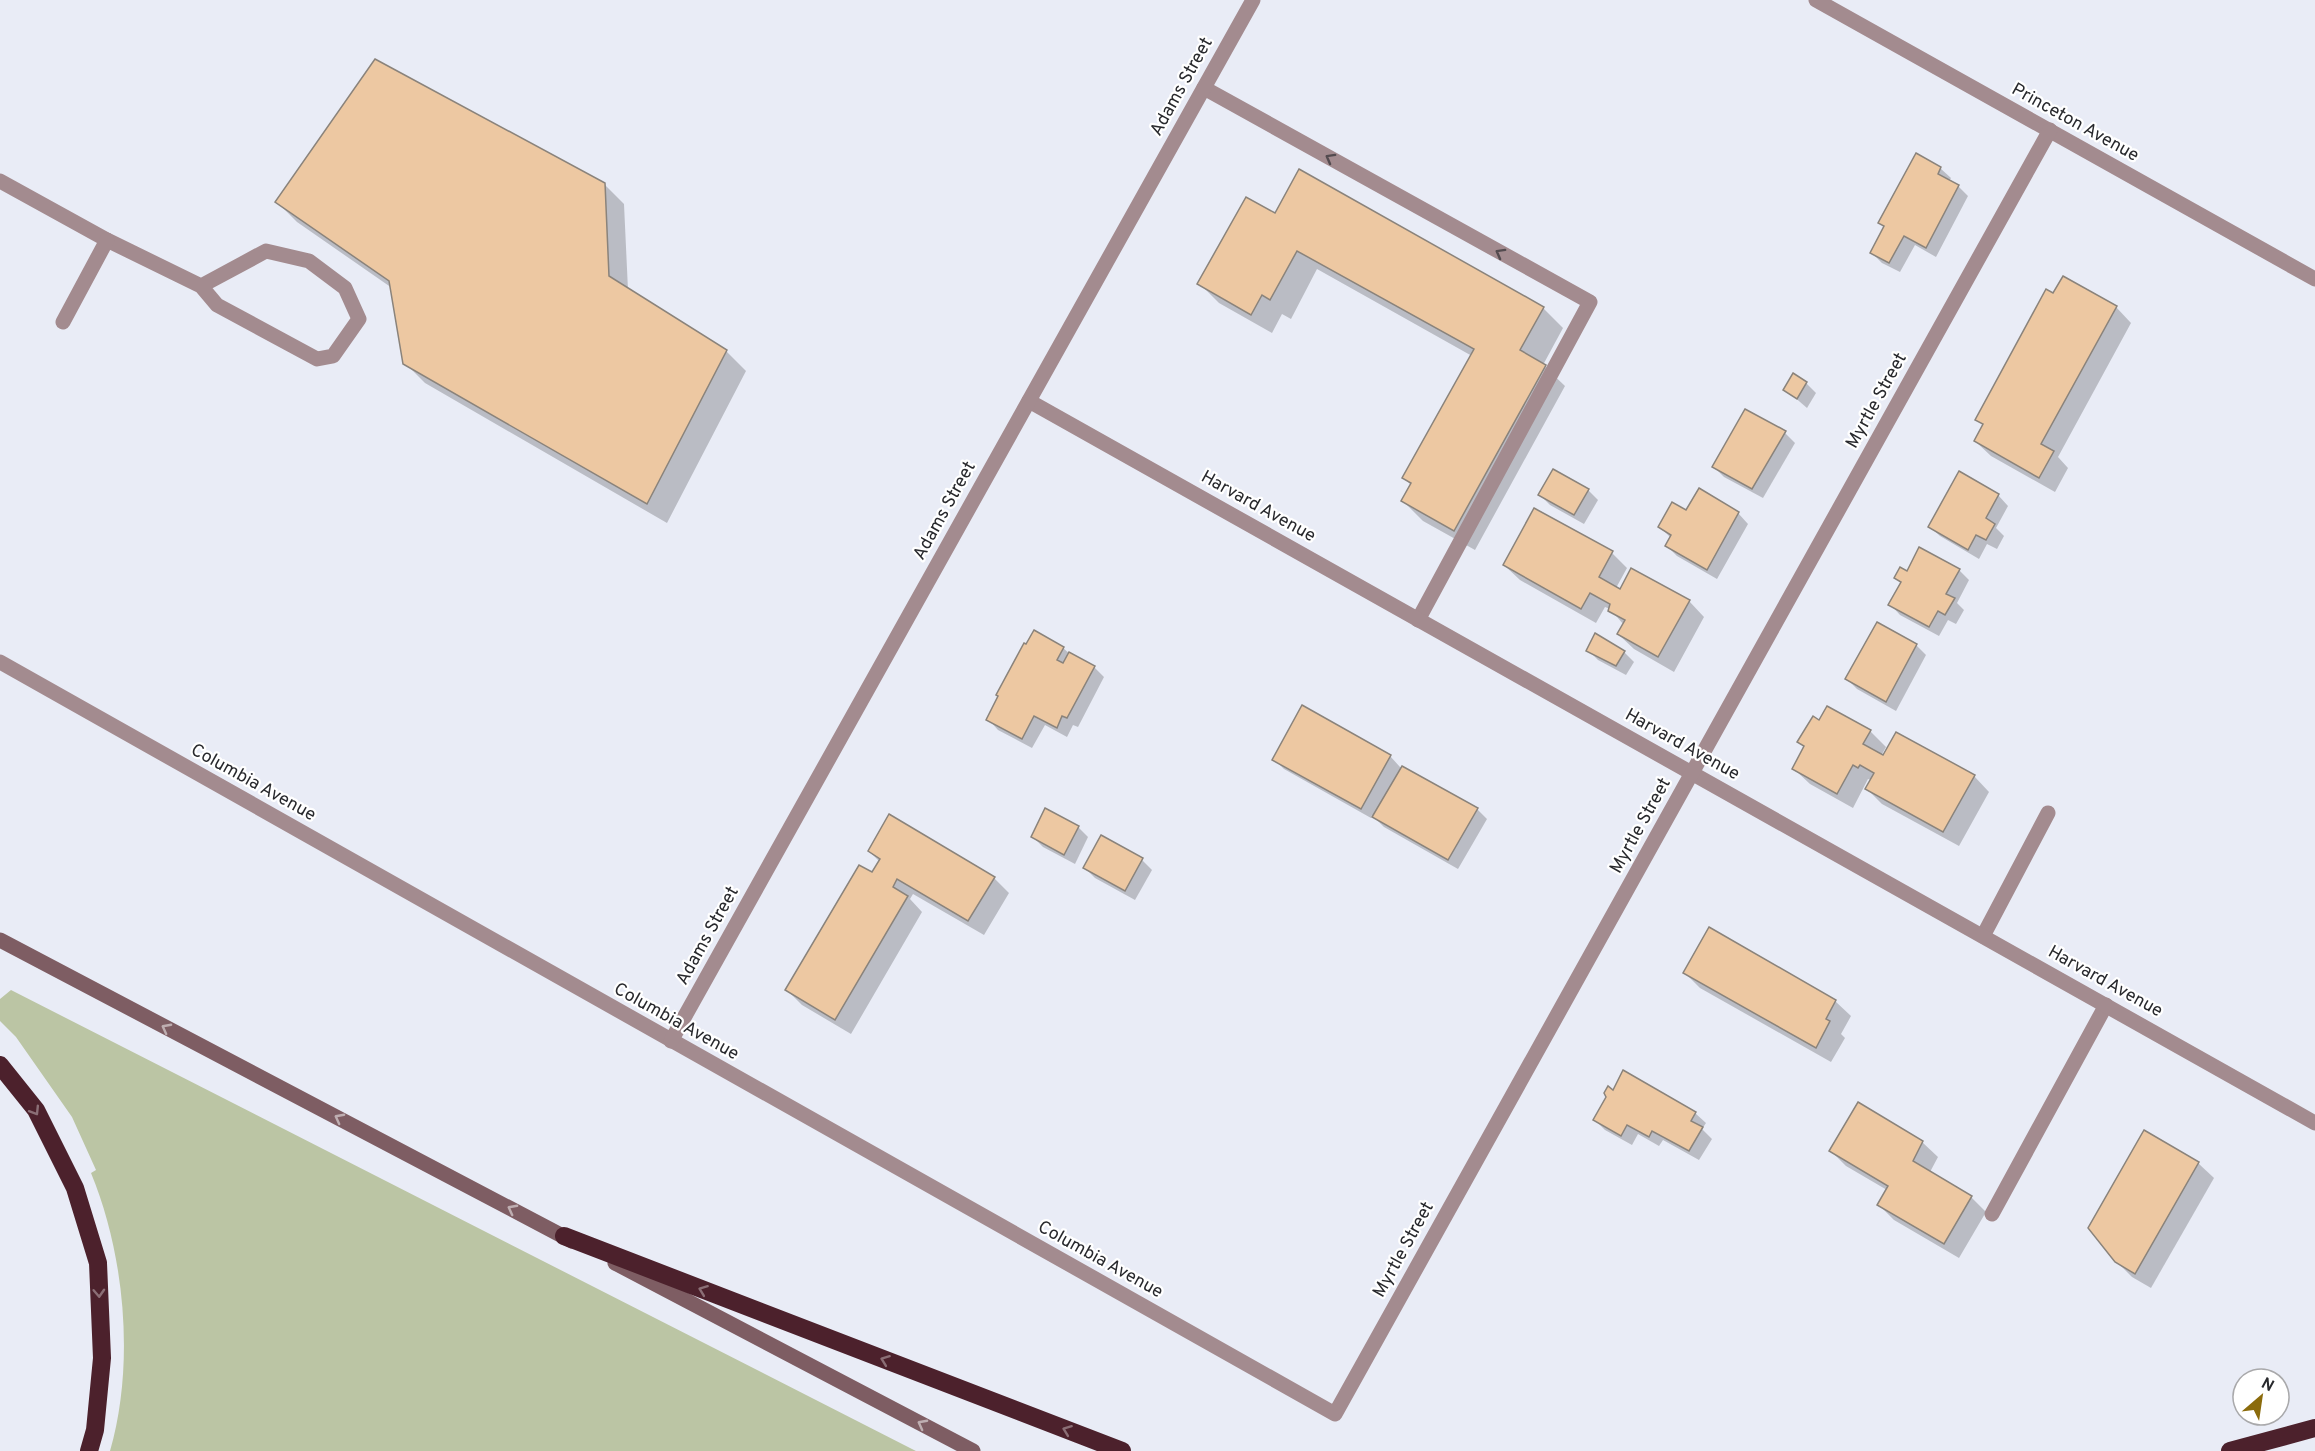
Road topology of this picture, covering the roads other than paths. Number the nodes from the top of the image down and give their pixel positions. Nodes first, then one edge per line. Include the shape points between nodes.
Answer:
1 (1252, 0) edge
2 (1816, 0) edge
3 (1204, 88) junction
4 (2049, 130) junction
5 (0, 181) edge
6 (107, 240) junction
7 (2315, 279) edge
8 (201, 286) junction
9 (63, 322) dead end
10 (1029, 401) junction
11 (1418, 620) junction
12 (0, 662) edge
13 (1693, 773) junction
14 (2048, 813) dead end
15 (1983, 936) junction
16 (0, 940) edge
17 (2106, 1005) junction
18 (671, 1041) junction
19 (0, 1065) edge
20 (2315, 1123) edge
21 (1992, 1214) dead end
22 (564, 1236) junction
23 (1335, 1414) joint
24 (2315, 1428) edge
25 (89, 1451) edge
26 (974, 1451) edge
27 (1122, 1451) edge
28 (2230, 1451) edge

1 - 3 street, Adams Street
2 - 4 street, Princeton Avenue
3 - 10 street, Adams Street
11 -> 3 street via 1590,302
4 - 7 street, Princeton Avenue
4 - 13 street, Myrtle Street
5 - 6 street
6 - 8 street
6 - 9 street
8 - 8 street via 217,304 317,359 333,356 359,319 345,288 309,261 266,251
10 - 11 street, Harvard Avenue
10 - 18 street, Adams Street
11 - 13 street, Harvard Avenue
12 - 18 street, Columbia Avenue
13 - 15 street, Harvard Avenue
13 - 23 street, Myrtle Street
14 - 15 street
15 - 17 street, Harvard Avenue
22 -> 16 main road
17 - 20 street, Harvard Avenue
17 - 21 street
18 - 23 street, Columbia Avenue
19 -> 25 highway via 36,1110 75,1188 98,1263 102,1358 95,1430
26 -> 22 main road
27 -> 22 highway
24 - 28 highway

